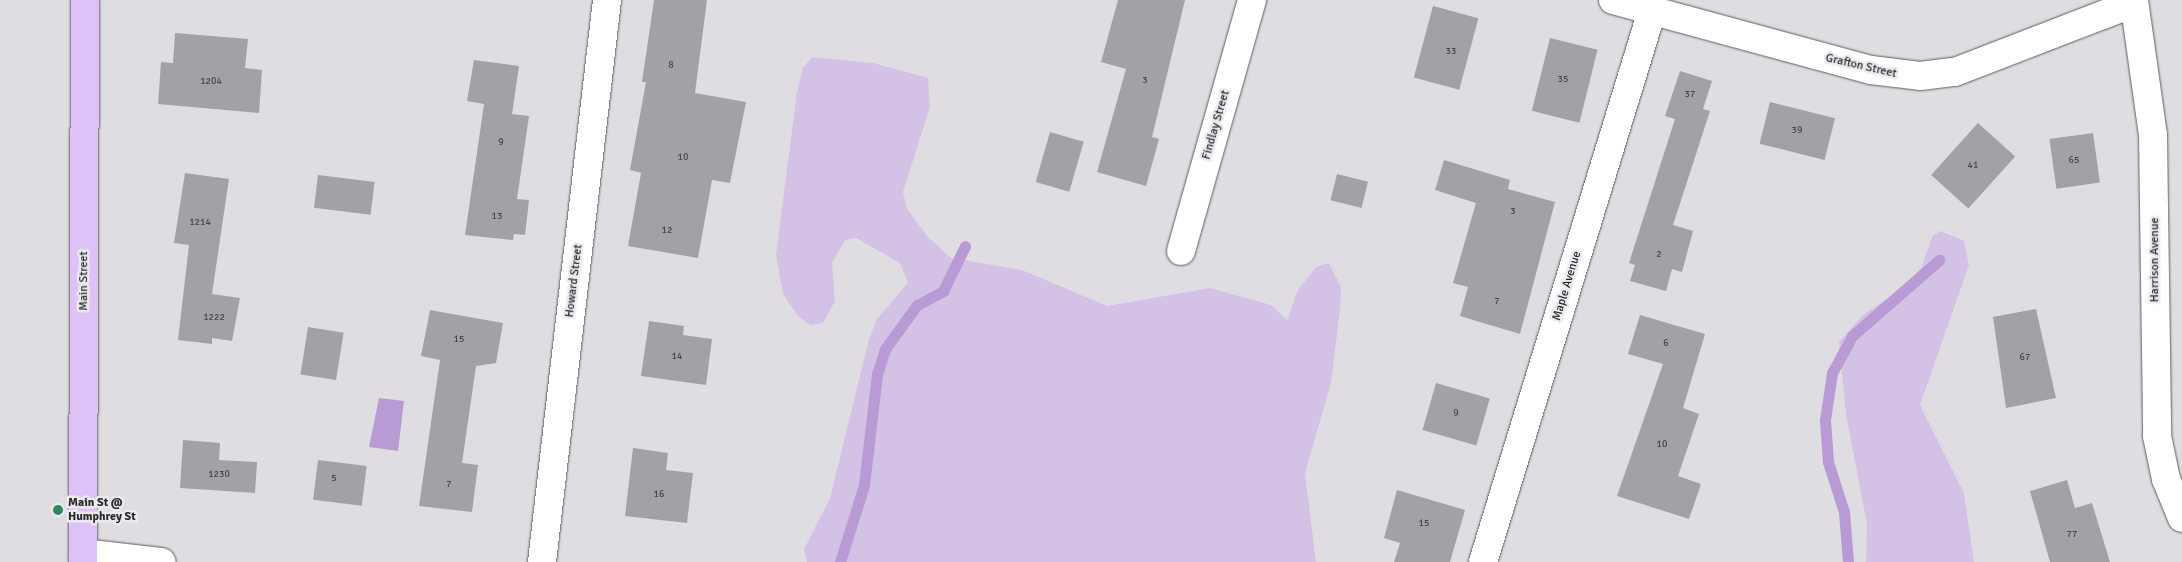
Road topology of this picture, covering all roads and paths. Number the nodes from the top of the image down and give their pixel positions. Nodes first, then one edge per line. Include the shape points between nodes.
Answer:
1 (85, 0) edge
2 (607, 0) edge
3 (1252, 0) edge
4 (1613, 0) edge
5 (2134, 2) edge
6 (1652, 11) junction
7 (1181, 251) dead end
8 (2182, 518) edge
9 (83, 558) edge
10 (161, 562) edge
11 (542, 562) edge
12 (1483, 562) edge

1 - 9 main road, Main Street
2 - 11 street, Howard Street
3 - 7 street, Findlay Street
4 - 6 street, Grafton Street
5 - 6 street, Grafton Street via 1956,72 1920,76 1871,70
5 - 8 street, Harrison Avenue via 2154,135 2157,436 2166,478
6 - 12 street, Maple Avenue
9 - 10 street

